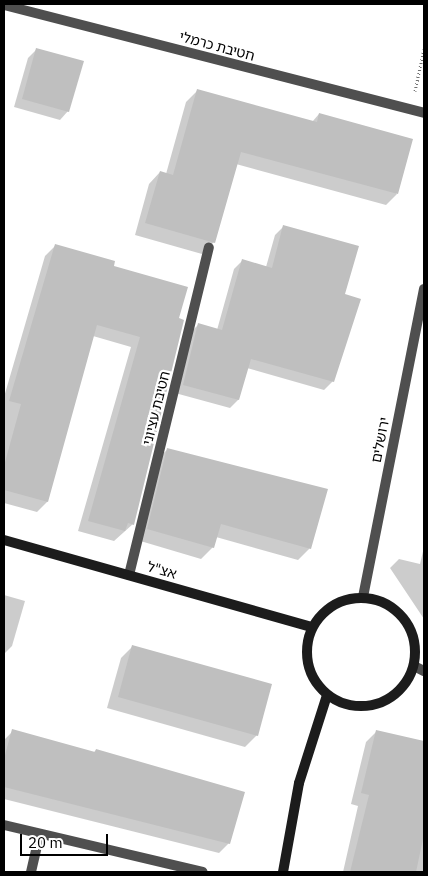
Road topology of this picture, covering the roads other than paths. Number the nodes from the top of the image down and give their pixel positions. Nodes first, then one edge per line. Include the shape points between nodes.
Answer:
1 (4, 5) edge
2 (424, 113) edge
3 (209, 248) dead end
4 (424, 289) edge
5 (4, 540) edge
6 (129, 575) junction
7 (363, 597) junction
8 (312, 626) junction
9 (414, 666) junction
10 (424, 671) edge
11 (327, 695) junction
12 (4, 825) edge
13 (40, 834) junction
14 (31, 872) edge
15 (203, 872) edge
16 (283, 872) edge

1 - 2 street, חטיבת כרמלי
3 - 6 street, חטיבת עציוני
4 - 7 street, ירושלים
5 - 6 street, אצ"ל
6 - 8 street, אצ"ל
7 - 8 street via 333,605
7 - 9 street via 393,608 405,620 412,634
8 - 11 street via 306,644 307,663 314,681
9 - 10 street
9 - 11 street via 394,695 378,704 342,704
11 - 16 street via 299,783
12 - 13 street
13 - 14 street
13 - 15 street

